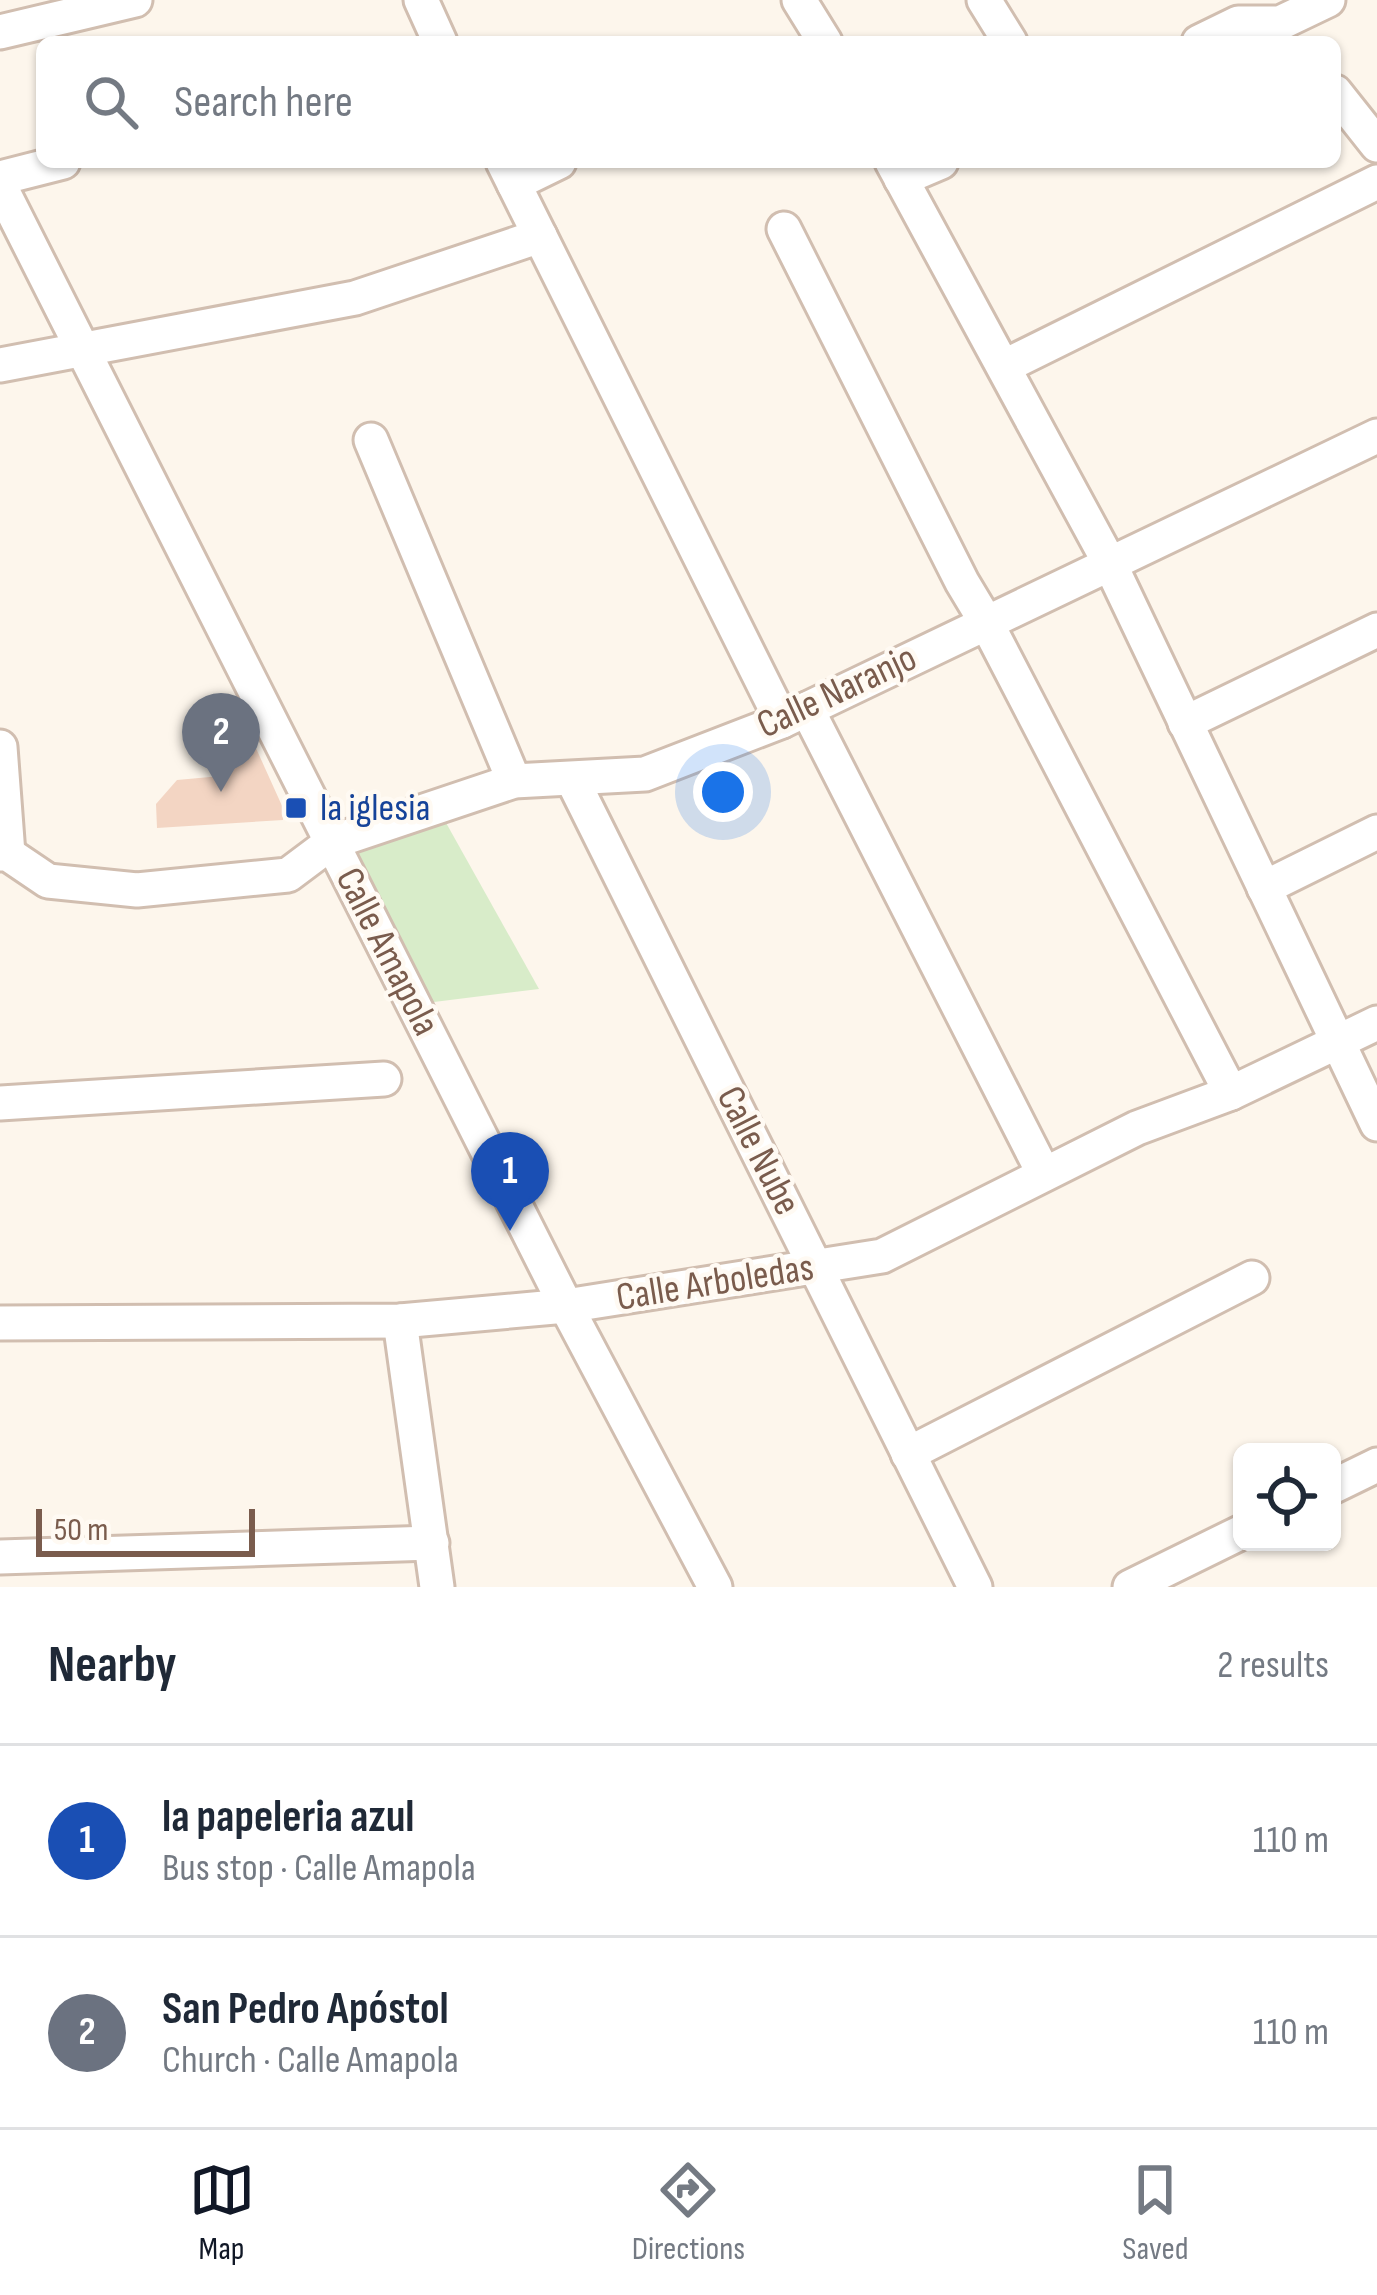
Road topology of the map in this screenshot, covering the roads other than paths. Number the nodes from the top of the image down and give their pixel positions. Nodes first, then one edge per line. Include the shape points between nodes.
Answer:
1 (135, 0) edge
2 (421, 0) edge
3 (799, 0) edge
4 (984, 0) edge
5 (1328, 0) edge
6 (1279, 22) edge
7 (0, 32) edge
8 (437, 36) edge
9 (815, 36) edge
10 (1006, 36) edge
11 (1211, 36) edge
12 (1341, 98) edge
13 (1371, 128) edge
14 (44, 168) edge
15 (897, 170) edge
16 (508, 173) edge
17 (0, 182) edge
18 (1377, 182) edge
19 (784, 229) dead end
20 (540, 236) junction
21 (85, 350) junction
22 (0, 365) edge
23 (1005, 366) junction
24 (1377, 436) edge
25 (371, 440) dead end
26 (1109, 562) junction
27 (986, 622) junction
28 (1377, 630) edge
29 (795, 715) junction
30 (1185, 723) junction
31 (0, 747) edge
32 (514, 781) junction
33 (572, 781) junction
34 (1377, 832) edge
35 (332, 842) junction
36 (4, 854) edge
37 (1264, 888) junction
38 (1377, 1023) edge
39 (1337, 1042) junction
40 (384, 1079) dead end
41 (1231, 1093) junction
42 (0, 1103) edge
43 (1377, 1124) edge
44 (1044, 1174) junction
45 (816, 1267) junction
46 (1252, 1278) dead end
47 (566, 1306) junction
48 (400, 1321) junction
49 (0, 1323) edge
50 (908, 1454) junction
51 (1377, 1465) edge
52 (1341, 1483) edge
53 (1233, 1536) edge
54 (432, 1543) junction
55 (0, 1557) edge
56 (437, 1587) edge
57 (715, 1587) edge
58 (975, 1587) edge
59 (1130, 1587) edge

1 - 7 street
2 - 8 street
3 - 9 street
4 - 10 street
5 - 6 street
6 - 11 street via 1238,22
12 - 13 street
14 - 17 street
15 - 23 street
16 - 20 street
17 - 21 street, Calle Amapola
18 - 23 street
19 - 27 street
20 - 21 street via 356,298
20 - 29 street
21 - 22 street
21 - 35 street, Calle Amapola
23 - 26 street
24 - 26 street, Calle Naranjo
25 - 32 street
26 - 27 street, Calle Naranjo
26 - 30 street
27 - 29 street, Calle Naranjo
27 - 41 street
28 - 30 street
29 - 33 street, Calle Naranjo via 645,775
29 - 44 street
30 - 37 street
31 - 36 street
32 - 33 street, Calle Naranjo
32 - 35 street, Calle Naranjo
33 - 45 street, Calle Nube
34 - 37 street
35 - 36 street, Calle Naranjo via 288,875 137,890 48,881
35 - 47 street, Calle Amapola
37 - 39 street
38 - 39 street, Calle Arboledas
39 - 41 street, Calle Arboledas
39 - 43 street
40 - 42 street
41 - 44 street, Calle Arboledas
44 - 45 street, Calle Arboledas via 882,1256
45 - 47 street, Calle Arboledas
45 - 50 street, Calle Nube
46 - 50 street
47 - 48 street, Calle Arboledas
47 - 57 street, Calle Amapola
48 - 49 street, Calle Arboledas
48 - 54 street
50 - 58 street, Calle Nube
51 - 52 street
53 - 59 street
54 - 55 street
54 - 56 street

